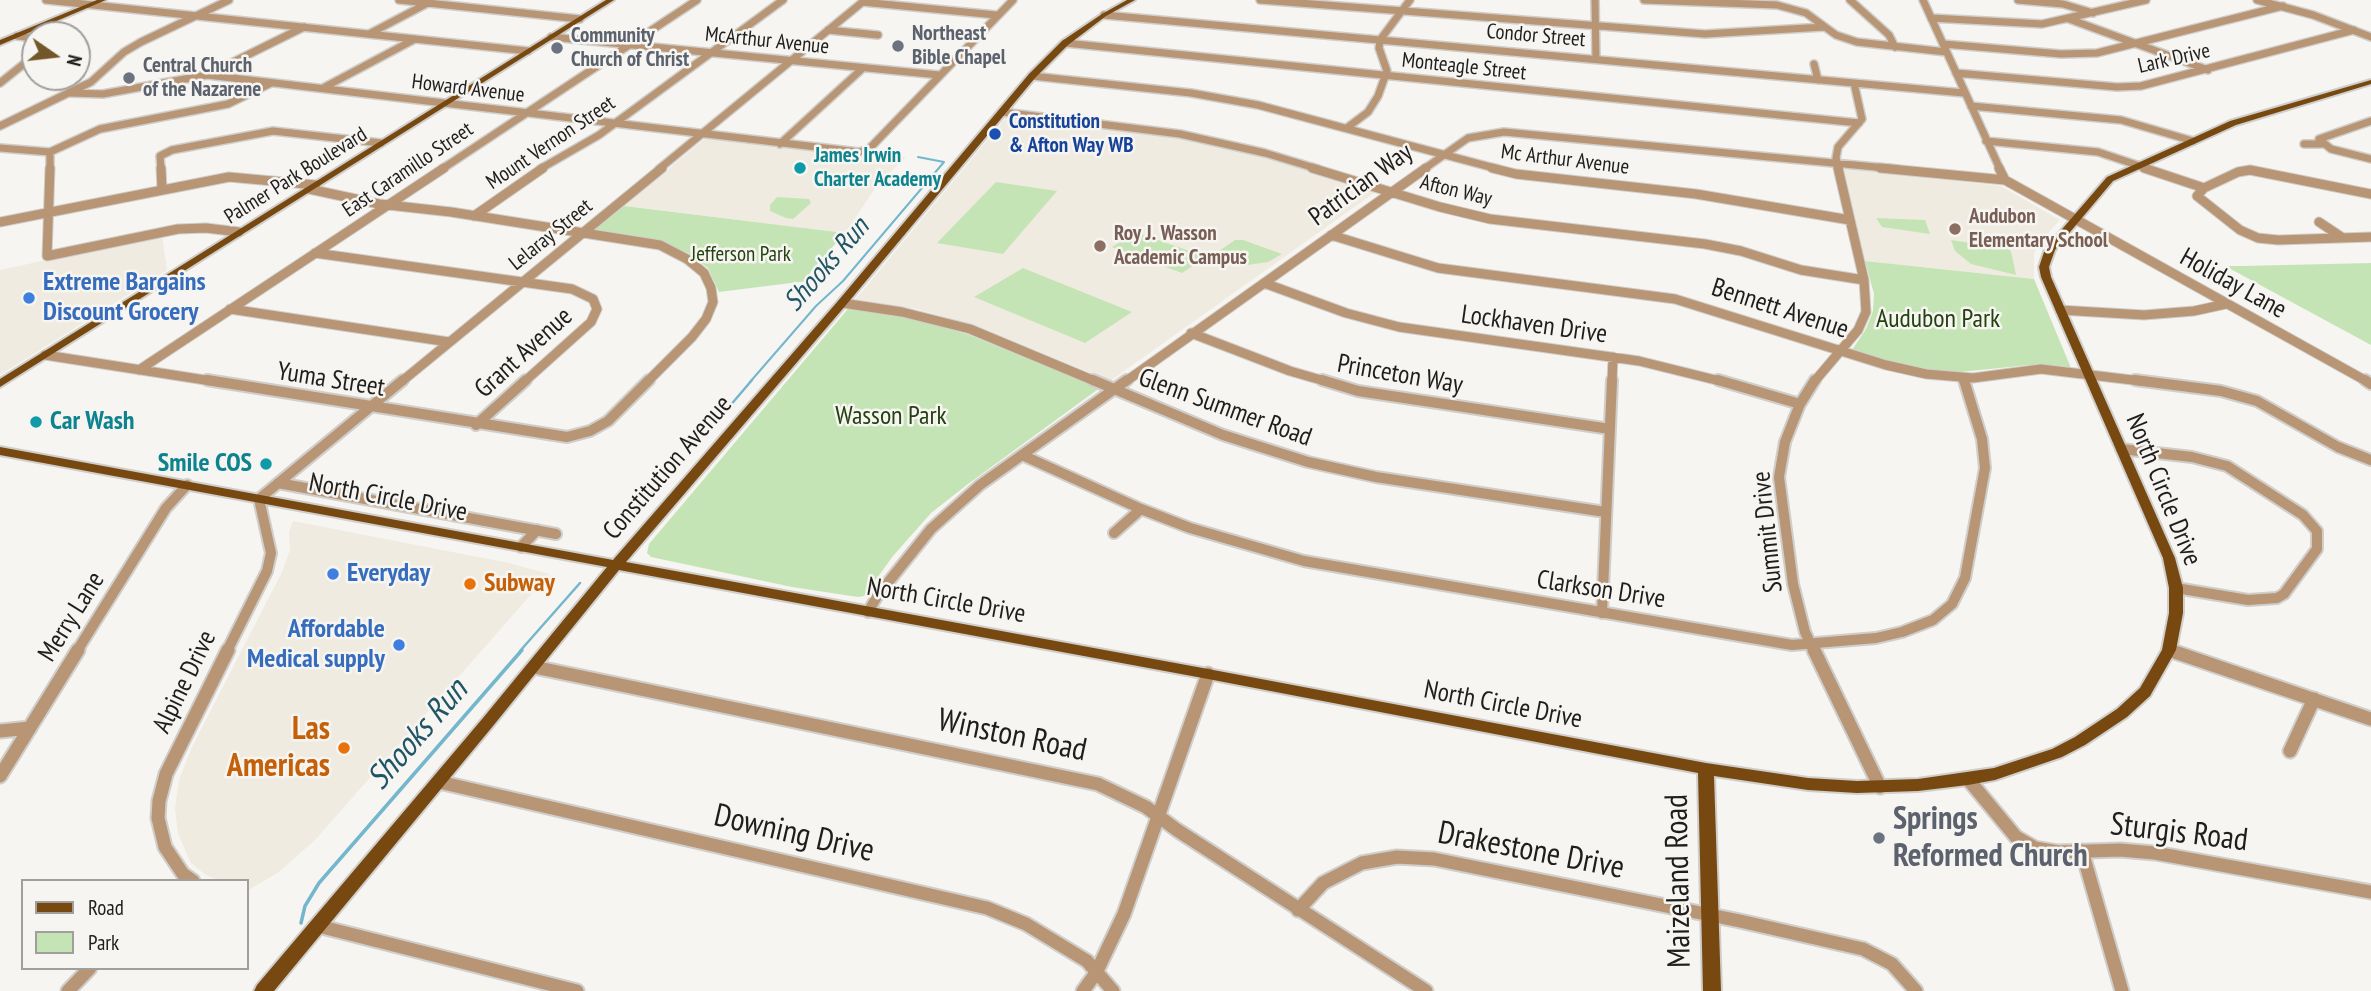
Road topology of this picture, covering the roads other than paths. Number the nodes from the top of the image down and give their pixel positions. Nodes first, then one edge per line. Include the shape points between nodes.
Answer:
1 (46, 0) edge
2 (103, 0) edge
3 (229, 0) edge
4 (399, 0) edge
5 (611, 0) edge
6 (697, 0) edge
7 (783, 0) edge
8 (1013, 0) edge
9 (1132, 0) edge
10 (1259, 0) edge
11 (1410, 0) edge
12 (1595, 0) edge
13 (1644, 0) edge
14 (1850, 0) edge
15 (1923, 0) edge
16 (2018, 0) edge
17 (2146, 0) edge
18 (2257, 0) edge
19 (864, 1) edge
20 (1687, 1) edge
21 (430, 2) edge
22 (91, 5) junction
23 (2283, 6) junction
24 (1399, 12) junction
25 (2093, 13) junction
26 (996, 15) junction
27 (1104, 15) junction
28 (196, 16) junction
29 (1931, 18) junction
30 (580, 19) junction
31 (2069, 19) junction
32 (304, 27) junction
33 (1595, 27) junction
34 (1824, 27) junction
35 (828, 30) junction
36 (2354, 30) junction
37 (369, 34) junction
38 (878, 35) dead end
39 (17, 36) junction
40 (21, 36) edge
41 (551, 37) junction
42 (2371, 37) edge
43 (415, 39) junction
44 (1380, 40) junction
45 (0, 43) edge
46 (1065, 43) junction
47 (2136, 44) junction
48 (628, 45) junction
49 (1895, 47) junction
50 (1945, 48) junction
51 (528, 51) junction
52 (710, 53) junction
53 (1595, 59) junction
54 (790, 61) junction
55 (1814, 64) dead end
56 (21, 66) edge
57 (863, 68) junction
58 (2208, 70) junction
59 (1956, 73) junction
60 (207, 75) junction
61 (939, 75) junction
62 (1032, 76) junction
63 (1385, 77) junction
64 (1818, 80) junction
65 (0, 83) edge
66 (271, 83) junction
67 (1854, 83) junction
68 (2369, 83) edge
69 (323, 89) junction
70 (70, 93) junction
71 (1964, 93) junction
72 (444, 104) junction
73 (1971, 106) junction
74 (1002, 113) junction
75 (524, 114) junction
76 (1859, 123) junction
77 (2369, 123) edge
78 (613, 124) junction
79 (0, 126) edge
80 (1348, 127) junction
81 (704, 135) junction
82 (1986, 141) junction
83 (2193, 141) junction
84 (381, 143) junction
85 (780, 144) junction
86 (2304, 144) dead end
87 (2322, 144) junction
88 (0, 148) edge
89 (50, 152) junction
90 (1442, 154) junction
91 (2371, 159) edge
92 (1837, 165) junction
93 (2139, 165) junction
94 (2005, 180) junction
95 (312, 187) junction
96 (2204, 188) junction
97 (162, 190) junction
98 (1391, 192) junction
99 (2371, 194) edge
100 (388, 205) junction
101 (48, 213) junction
102 (474, 216) junction
103 (1850, 220) junction
104 (2074, 220) junction
105 (0, 222) edge
106 (2319, 222) dead end
107 (239, 232) junction
108 (584, 233) junction
109 (1331, 235) junction
110 (2371, 237) edge
111 (2344, 238) junction
112 (315, 253) junction
113 (1864, 280) junction
114 (522, 282) junction
115 (1264, 283) junction
116 (842, 303) junction
117 (2226, 304) junction
118 (230, 309) junction
119 (2060, 310) junction
120 (1191, 333) junction
121 (449, 342) junction
122 (1842, 350) junction
123 (45, 355) junction
124 (1613, 357) junction
125 (139, 370) junction
126 (2089, 374) junction
127 (1963, 378) junction
128 (0, 384) edge
129 (2371, 384) edge
130 (1113, 389) junction
131 (1800, 404) junction
132 (370, 407) junction
133 (476, 425) junction
134 (1610, 429) junction
135 (2121, 449) junction
136 (0, 451) edge
137 (1022, 455) junction
138 (2371, 460) edge
139 (278, 483) junction
140 (187, 485) junction
141 (259, 499) junction
142 (1141, 509) junction
143 (1605, 512) junction
144 (537, 530) junction
145 (1114, 533) dead end
146 (556, 534) dead end
147 (520, 547) junction
148 (616, 565) junction
149 (2175, 588) junction
150 (868, 612) junction
151 (1601, 613) junction
152 (1809, 643) junction
153 (2169, 650) junction
154 (534, 667) junction
155 (1209, 674) junction
156 (2314, 699) junction
157 (2371, 719) edge
158 (30, 728) junction
159 (0, 732) edge
160 (2290, 751) dead end
161 (1706, 769) junction
162 (0, 776) edge
163 (1968, 779) junction
164 (439, 782) junction
165 (1880, 787) junction
166 (1160, 817) junction
167 (2082, 851) junction
168 (184, 878) edge
169 (2371, 891) edge
170 (1298, 910) junction
171 (1710, 915) junction
172 (318, 926) junction
173 (88, 970) edge
174 (1096, 973) junction
175 (68, 991) edge
176 (263, 991) edge
177 (577, 991) edge
178 (1083, 991) edge
179 (1113, 991) edge
180 (1426, 991) edge
181 (1712, 991) edge
182 (1916, 991) edge
183 (2122, 991) edge

1 - 22 street
2 - 22 main road
3 - 28 street
4 - 21 street
5 - 30 main road, Palmer Park Boulevard
6 - 48 street, East Caramillo Street
7 - 52 street, Mount Vernon Street
8 - 26 street
9 - 27 main road, Constitution Avenue
10 - 24 street
11 - 24 street
12 - 33 street
13 - 20 street
14 - 49 street via 1889,35
15 - 29 street
16 - 25 street via 2063,4
17 - 25 street
18 - 23 street
19 - 26 street
19 - 35 street, Lelaray Street
20 - 34 street via 1777,5 1799,10
21 - 30 street
21 - 37 street
22 - 28 street
22 - 39 main road
23 - 36 street
23 - 47 street
24 - 33 street
24 - 44 street
25 - 31 street
26 - 61 street
27 - 44 street, Condor Street
27 - 46 main road, Constitution Avenue
28 - 32 street
28 - 70 street via 130,48 101,75
29 - 31 street via 2031,25
29 - 50 street
30 - 41 main road, Palmer Park Boulevard
31 - 47 street
32 - 37 street
32 - 60 street
33 - 34 street via 1715,35
33 - 53 street
34 - 49 street via 1857,42
35 - 38 street
35 - 54 street, Lelaray Street
36 - 42 street
36 - 58 street, Lark Drive
37 - 43 street
39 - 40 street
39 - 45 main road
41 - 48 street, McArthur Avenue
41 - 51 main road, Palmer Park Boulevard
43 - 51 street
43 - 69 street
44 - 53 street, Condor Street
44 - 63 street
46 - 62 main road, Constitution Avenue
46 - 63 street, Monteagle Street
47 - 50 street via 2073,54
47 - 58 street
48 - 52 street, McArthur Avenue
48 - 75 street, East Caramillo Street
49 - 50 street
50 - 59 street
51 - 72 main road, Palmer Park Boulevard
52 - 54 street, McArthur Avenue
52 - 78 street, Mount Vernon Street
53 - 64 street, Condor Street
54 - 57 street, McArthur Avenue
54 - 81 street, Lelaray Street
55 - 64 street
56 - 65 street
57 - 61 street, McArthur Avenue
57 - 85 street
58 - 59 street, Lark Drive via 2130,87
59 - 71 street
60 - 66 street, Howard Avenue
60 - 70 street, Howard Avenue via 103,94
61 - 85 street, Howard Avenue via 869,149
62 - 74 main road, Constitution Avenue
62 - 80 street, Mc Arthur Avenue via 1218,97
63 - 76 street, Monteagle Street
63 - 80 street via 1368,111
64 - 67 street, Condor Street
66 - 69 street, Howard Avenue
66 - 89 street via 228,104 100,129
67 - 71 street, Condor Street
67 - 76 street via 1863,114
68 - 83 main road, North Circle Drive via 2233,123
69 - 72 street, Howard Avenue
70 - 79 street
71 - 73 street
72 - 75 street, Howard Avenue
72 - 84 main road, Palmer Park Boulevard
73 - 82 street
73 - 83 street via 2121,120
74 - 98 street, Afton Way via 1213,140
74 - 116 main road, Constitution Avenue
75 - 78 street, Howard Avenue
75 - 100 street, East Caramillo Street
76 - 92 street via 1838,147
77 - 87 street via 2321,137
78 - 81 street, Howard Avenue
78 - 102 street, Mount Vernon Street
80 - 90 street, Mc Arthur Avenue
81 - 85 street, Howard Avenue
81 - 108 street, Lelaray Street
82 - 93 street via 2098,152
82 - 94 street
83 - 93 main road, North Circle Drive
84 - 95 main road, Palmer Park Boulevard
84 - 97 street via 273,131 191,145 160,156
86 - 87 street
87 - 91 street
88 - 89 street
89 - 101 street
90 - 92 street, Patrician Way via 1468,138 1516,132
90 - 98 street, Patrician Way
90 - 103 street, Mc Arthur Avenue via 1516,174 1696,194
92 - 94 street, Patrician Way
92 - 103 street, Summit Drive
93 - 96 street
93 - 104 main road, North Circle Drive via 2110,180
94 - 104 street, Holiday Lane
95 - 97 street via 237,176
95 - 100 street
95 - 107 main road, Palmer Park Boulevard
96 - 99 street via 2238,172 2257,170
96 - 111 street via 2197,196 2203,203 2257,240
97 - 101 street
98 - 109 street, Patrician Way
98 - 113 street, Afton Way via 1490,219 1716,246 1801,270
100 - 102 street
100 - 112 street, East Caramillo Street
101 - 105 street
101 - 107 street via 47,256 178,229
102 - 108 street
103 - 113 street, Summit Drive
104 - 117 street, Holiday Lane
104 - 119 main road, North Circle Drive via 2050,249 2044,267
106 - 111 street
107 - 123 main road, Palmer Park Boulevard
108 - 114 street, Lelaray Street
108 - 133 street, Yuma Street via 639,240 670,249 696,265 713,295 710,311 700,327 608,421 590,431 567,437
109 - 115 street, Patrician Way
109 - 122 street, Bennett Avenue via 1438,268 1675,299
110 - 111 street
112 - 114 street, Grant Avenue
112 - 118 street, East Caramillo Street
113 - 122 street, Summit Drive via 1865,317
114 - 121 street, Lelaray Street
114 - 133 street, Grant Avenue via 580,291 593,299 597,309 590,322
115 - 120 street, Patrician Way
115 - 124 street, Lockhaven Drive via 1399,327
116 - 130 street, Glenn Summer Road via 970,329
116 - 148 main road, Constitution Avenue
117 - 119 street via 2155,315
117 - 129 street, Holiday Lane
118 - 121 street
118 - 125 street, East Caramillo Street
119 - 126 main road, North Circle Drive
120 - 130 street, Patrician Way
120 - 134 street, Princeton Way via 1358,391
121 - 132 street, Lelaray Street
122 - 127 street, Bennett Avenue via 1901,369
122 - 131 street, Summit Drive
123 - 125 street, Yuma Street
123 - 128 main road, Palmer Park Boulevard
124 - 131 street, Lockhaven Drive via 1685,371
124 - 134 street
125 - 132 street, Yuma Street
126 - 127 street, Bennett Avenue via 2031,369
126 - 135 main road, North Circle Drive
126 - 138 street, Bennett Avenue via 2246,397
127 - 152 street, Clarkson Drive via 1982,439 1985,468 1967,573 1958,595 1933,620 1902,632
130 - 137 street, Patrician Way
130 - 143 street, Glenn Summer Road via 1223,435 1308,462 1376,477
131 - 152 street, Summit Drive via 1785,442 1779,477 1793,584
132 - 133 street, Yuma Street
132 - 139 street, Lelaray Street
134 - 143 street
135 - 149 main road, North Circle Drive via 2169,558
135 - 149 street via 2227,466 2303,515 2317,531 2317,548 2277,598 2248,600
136 - 140 main road, North Circle Drive
137 - 142 street, Clarkson Drive
137 - 150 street, Patrician Way via 980,485 932,529
139 - 141 street, Lelaray Street
139 - 144 street
140 - 141 main road, North Circle Drive
140 - 158 street, Merry Lane via 166,508
141 - 147 main road, North Circle Drive
141 - 168 street, Alpine Drive via 271,553 267,571 160,794 161,834
142 - 145 street
142 - 151 street, Clarkson Drive via 1230,542 1304,561
143 - 151 street
144 - 146 street
144 - 147 street
147 - 148 main road, North Circle Drive
148 - 150 main road, North Circle Drive
148 - 154 main road, Constitution Avenue
149 - 153 main road, North Circle Drive
150 - 155 main road, North Circle Drive
151 - 152 street, Clarkson Drive via 1791,645
152 - 165 street, Summit Drive
153 - 156 street
153 - 163 main road, North Circle Drive via 2145,692 2080,741 2057,753
154 - 164 main road, Constitution Avenue
154 - 166 street, Winston Road via 1078,778 1118,792
155 - 161 main road, North Circle Drive
155 - 166 street
156 - 157 street
156 - 160 street
158 - 159 street
158 - 162 street, Merry Lane
161 - 165 main road, North Circle Drive via 1808,784
161 - 171 main road, Maizeland Road
163 - 165 main road, North Circle Drive
163 - 167 street, Sturgis Road via 2026,844 2047,851
164 - 172 main road, Constitution Avenue
164 - 174 street, Downing Drive via 987,908 1026,924 1087,961
166 - 170 street, Winston Road
166 - 174 street via 1124,914
167 - 169 street, Sturgis Road via 2155,853
167 - 183 street
170 - 171 street, Drakestone Drive via 1323,883 1347,869 1379,859 1414,857
170 - 180 street, Winston Road
171 - 181 main road, Maizeland Road
171 - 182 street, Drakestone Drive via 1863,949 1892,964
172 - 176 main road, Constitution Avenue
172 - 177 street
173 - 175 street
174 - 178 street
174 - 179 street, Downing Drive

